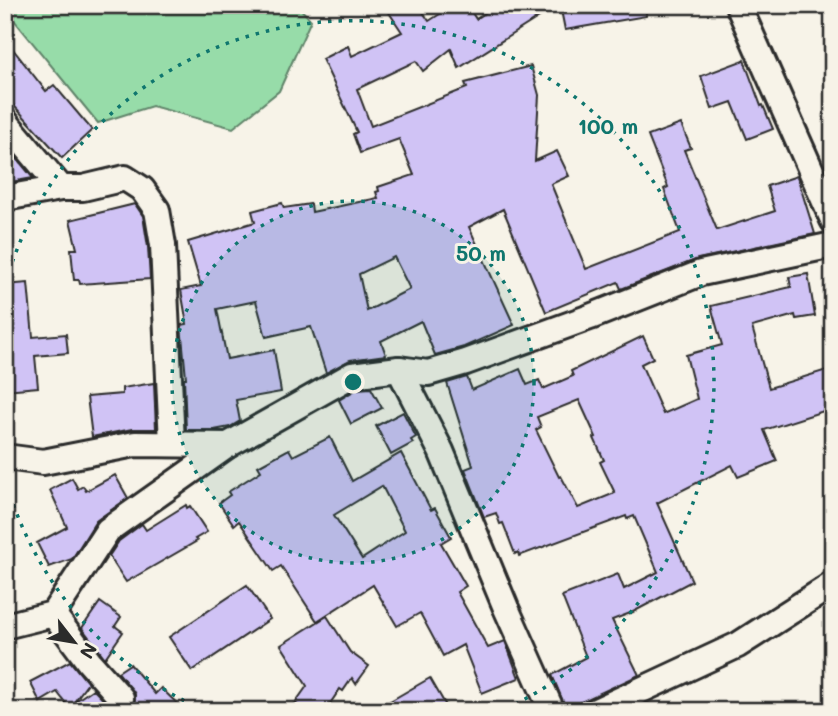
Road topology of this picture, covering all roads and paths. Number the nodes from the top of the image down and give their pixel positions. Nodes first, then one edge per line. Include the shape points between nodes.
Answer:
1 (738, 5) edge
2 (5, 121) edge
3 (61, 188) junction
4 (5, 198) edge
5 (833, 220) edge
6 (833, 244) edge
7 (399, 369) junction
8 (172, 444) junction
9 (228, 445) junction
10 (5, 457) edge
11 (833, 584) edge
12 (52, 614) junction
13 (5, 626) edge
14 (121, 698) dead end
15 (552, 711) edge
16 (596, 711) edge

1 - 5 street
2 - 3 street
3 - 4 street
3 - 8 street via 125,178 142,188 157,210 163,245
6 - 7 street via 701,273 428,373
7 - 9 street via 352,375
7 - 15 street via 440,451
8 - 9 street
8 - 10 street via 135,444 43,462
9 - 12 street via 108,530
11 - 16 street via 738,645
12 - 13 street
12 - 14 street

